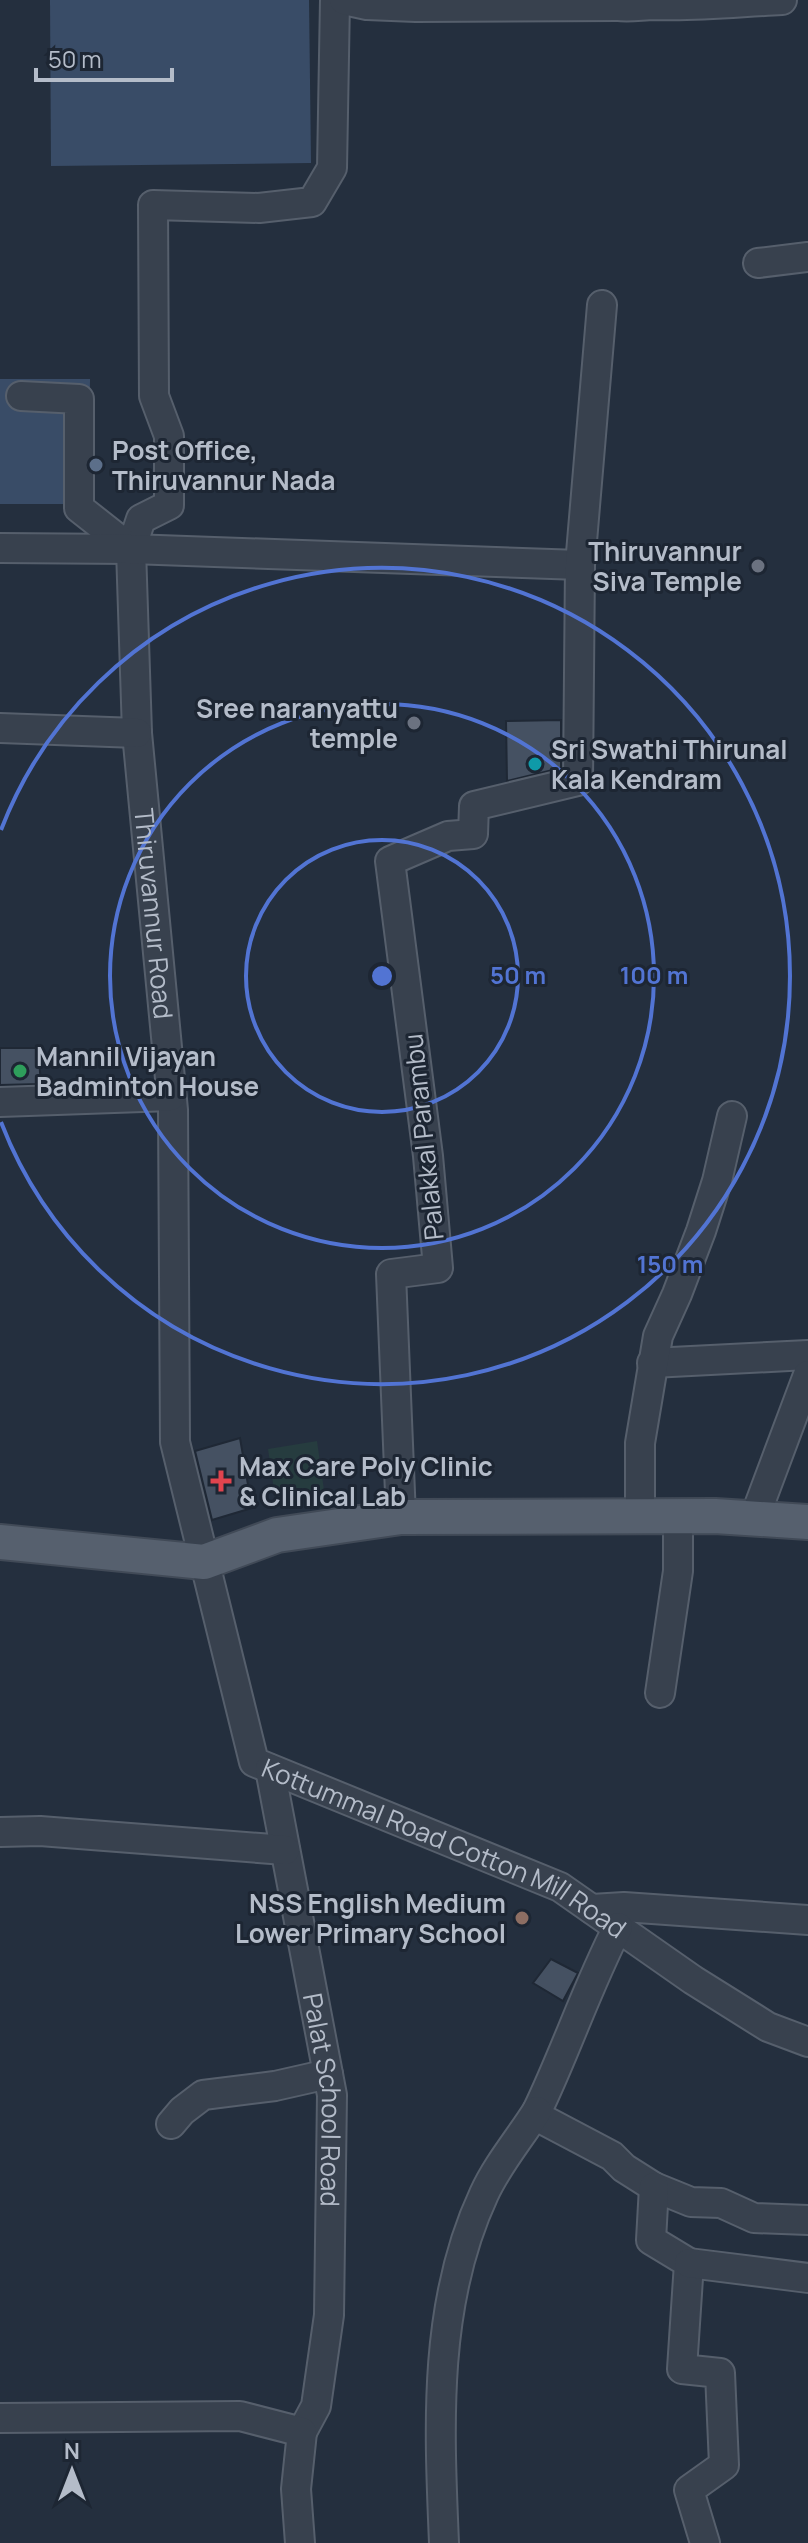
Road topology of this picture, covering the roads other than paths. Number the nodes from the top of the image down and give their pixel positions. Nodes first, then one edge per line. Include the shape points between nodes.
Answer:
1 (335, 0) edge
2 (344, 0) edge
3 (782, 0) edge
4 (808, 257) edge
5 (758, 263) dead end
6 (602, 305) dead end
7 (21, 396) dead end
8 (0, 548) edge
9 (131, 549) junction
10 (580, 565) junction
11 (0, 728) edge
12 (137, 733) junction
13 (171, 1096) junction
14 (0, 1102) edge
15 (732, 1116) dead end
16 (808, 1355) edge
17 (652, 1363) junction
18 (808, 1375) edge
19 (401, 1517) junction
20 (678, 1517) junction
21 (640, 1518) junction
22 (754, 1519) junction
23 (808, 1522) edge
24 (0, 1542) edge
25 (204, 1562) junction
26 (660, 1693) dead end
27 (270, 1769) junction
28 (0, 1832) edge
29 (285, 1850) junction
30 (592, 1909) junction
31 (808, 1920) edge
32 (618, 1927) junction
33 (808, 2042) edge
34 (328, 2074) junction
35 (537, 2111) junction
36 (171, 2124) dead end
37 (654, 2187) junction
38 (808, 2220) edge
39 (689, 2263) junction
40 (808, 2278) edge
41 (0, 2418) edge
42 (302, 2432) junction
43 (300, 2543) edge
44 (444, 2543) edge
45 (705, 2543) edge

1 - 9 street via 332,168 312,202 259,208 153,205 154,396 169,436 169,505 141,519
2 - 3 street via 416,7 634,8
4 - 5 street
6 - 10 street
7 - 9 street via 79,399 79,508
8 - 9 street
9 - 10 street
9 - 12 street, Thiruvannur Road
10 - 19 street, Palakkal Parambu via 578,781 474,806 473,834 448,836 390,861 438,1268 391,1274
11 - 12 street
12 - 13 street, Thiruvannur Road
13 - 14 street
13 - 25 street, Thiruvannur Road via 175,1442
15 - 17 street via 701,1231
16 - 17 street
17 - 21 street via 640,1443
18 - 22 street
19 - 21 main road
19 - 25 main road via 277,1535
20 - 21 main road
20 - 22 main road
20 - 26 street via 678,1571
22 - 23 main road
24 - 25 main road
25 - 27 street, Kottummal Road Cotton Mill Road via 254,1762
27 - 29 street, Palat School Road
27 - 30 street, Kottummal Road Cotton Mill Road via 560,1887
28 - 29 street
29 - 34 street, Palat School Road
30 - 31 street
30 - 32 street, Kottummal Road Cotton Mill Road
32 - 33 street, Kottummal Road Cotton Mill Road via 768,2027
32 - 35 street
34 - 36 street via 203,2095
34 - 42 street, Palat School Road via 329,2315 316,2406
35 - 37 street via 540,2118 612,2156
35 - 44 street via 486,2190 463,2243 442,2358
37 - 38 street via 691,2202 721,2203 754,2218
37 - 39 street via 651,2240
39 - 40 street
39 - 45 street via 682,2369 720,2373 724,2465 689,2490
41 - 42 street via 240,2416
42 - 43 street, Palat School Road via 296,2489

